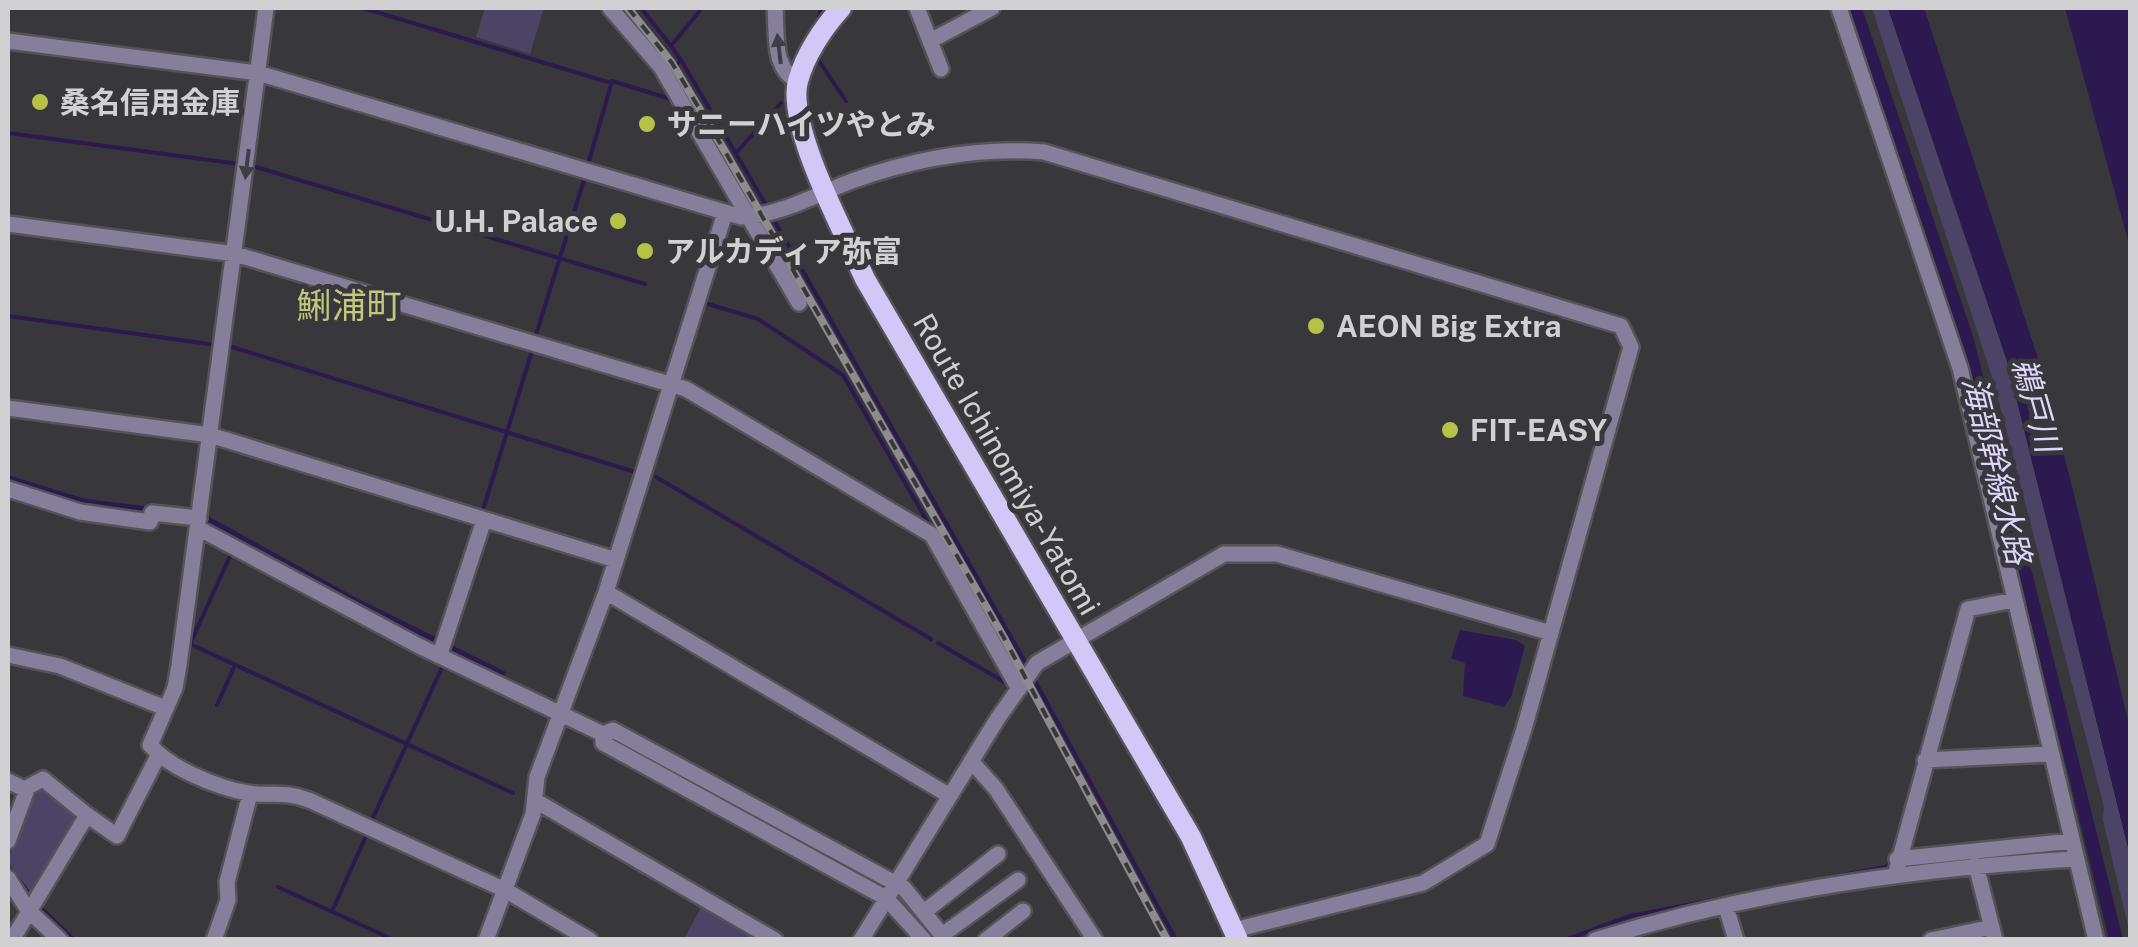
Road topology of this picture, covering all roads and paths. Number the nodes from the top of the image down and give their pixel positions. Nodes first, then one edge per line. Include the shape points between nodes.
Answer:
1 (266, 8) edge
2 (610, 8) edge
3 (775, 8) edge
4 (841, 8) edge
5 (917, 8) edge
6 (992, 8) edge
7 (1840, 8) edge
8 (930, 40) junction
9 (8, 42) edge
10 (941, 69) dead end
11 (258, 73) junction
12 (798, 81) junction
13 (826, 192) junction
14 (725, 212) junction
15 (749, 217) junction
16 (8, 224) edge
17 (235, 254) junction
18 (799, 303) dead end
19 (671, 386) junction
20 (8, 408) edge
21 (210, 435) junction
22 (8, 489) edge
23 (484, 520) junction
24 (198, 523) junction
25 (616, 560) junction
26 (606, 592) junction
27 (2014, 600) junction
28 (1552, 633) junction
29 (1076, 641) junction
30 (442, 649) junction
31 (8, 656) edge
32 (1019, 688) junction
33 (165, 708) junction
34 (562, 714) junction
35 (2050, 754) junction
36 (158, 756) junction
37 (1925, 760) junction
38 (971, 762) junction
39 (8, 781) edge
40 (26, 790) junction
41 (250, 794) junction
42 (950, 796) junction
43 (536, 802) junction
44 (88, 815) junction
45 (2072, 841) junction
46 (8, 842) edge
47 (998, 854) dead end
48 (2076, 859) junction
49 (1976, 864) junction
50 (1896, 867) junction
51 (8, 878) edge
52 (1018, 880) dead end
53 (505, 890) junction
54 (890, 891) junction
55 (1726, 907) junction
56 (28, 910) junction
57 (1024, 911) dead end
58 (924, 912) junction
59 (1993, 933) edge
60 (1635, 934) edge
61 (1236, 935) edge
62 (944, 937) edge
63 (12, 940) edge
64 (60, 940) edge
65 (214, 940) edge
66 (486, 940) edge
67 (590, 940) edge
68 (775, 940) edge
69 (861, 940) edge
70 (924, 940) edge
71 (986, 940) edge
72 (1094, 940) edge
73 (1596, 940) edge
74 (1736, 940) edge
75 (1931, 940) edge
76 (2096, 940) edge

1 - 11 street
2 - 15 street via 661,68
12 -> 3 street via 779,62
4 - 12 main road via 824,27
5 - 8 street
6 - 8 street
7 - 27 street via 1960,368
8 - 10 street
9 - 11 street
11 - 14 street
11 -> 17 street
12 - 13 main road, Route Ichinomiya-Yatomi via 804,135
13 - 15 street
13 - 28 street via 914,162 1044,152 1627,330 1631,347
13 - 29 main road, Route Ichinomiya-Yatomi via 866,279
14 - 15 street
14 - 19 street
15 - 18 street
16 - 17 street
17 - 19 street
17 - 21 street
19 - 25 street
19 - 32 street via 932,536
20 - 21 street
21 - 23 street
21 - 24 street
22 - 24 street via 111,516 150,522 152,512
23 - 25 street
23 - 30 street
24 - 30 street
24 - 33 street via 176,688
25 - 26 street
26 - 34 street
26 - 42 street
27 - 35 street
27 - 37 street via 1968,610
28 - 29 street via 1259,551 1224,554
28 - 61 street via 1487,844 1477,854 1423,883
29 - 32 street via 1038,663
29 - 61 main road, Route Ichinomiya-Yatomi via 1191,837
30 - 34 street
31 - 33 street via 68,669
32 - 38 street
33 - 36 street via 150,746
34 - 43 street via 536,777
34 - 54 street via 603,734 602,743
35 - 37 street
35 - 45 street
36 - 41 street
36 - 44 street via 117,836
37 - 50 street
38 - 42 street
38 - 72 street via 996,788
39 - 40 street
40 - 44 street via 48,781
40 - 46 street
41 - 53 street via 284,791 309,800
41 - 65 street
42 - 54 street
43 - 53 street
43 - 68 street
44 - 56 street
45 - 48 street
45 - 50 street
47 - 58 street
48 - 49 street
48 - 76 street
49 - 50 street
49 - 59 street
50 - 55 street
51 - 56 street
52 - 62 street
53 - 66 street
53 - 67 street
54 - 58 street
54 - 69 street
54 - 70 street
55 - 60 street
55 - 74 street
56 - 63 street
56 - 64 street
57 - 71 street
58 - 62 street
59 - 75 street
60 - 73 street

